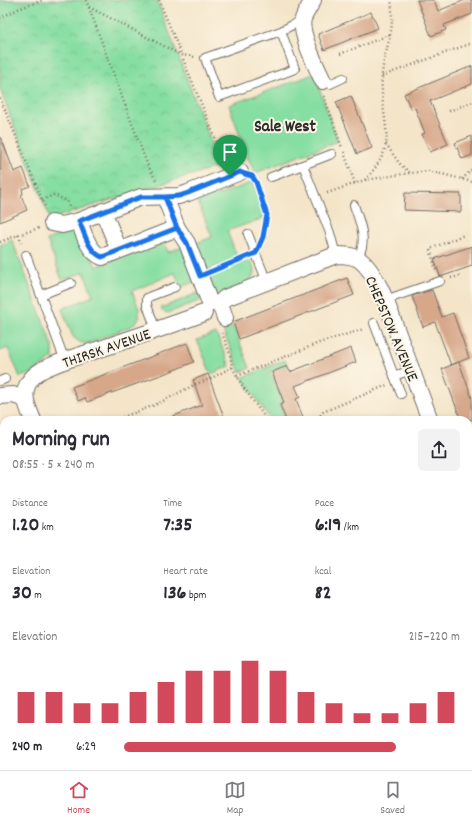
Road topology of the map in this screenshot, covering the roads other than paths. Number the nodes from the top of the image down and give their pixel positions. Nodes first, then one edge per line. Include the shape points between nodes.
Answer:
1 (313, 0) edge
2 (302, 20) junction
3 (281, 31) junction
4 (343, 78) dead end
5 (323, 81) joint
6 (332, 154) dead end
7 (303, 165) junction
8 (235, 174) road end
9 (271, 177) dead end
10 (165, 197) junction
11 (354, 205) dead end
12 (103, 211) junction
13 (77, 221) junction
14 (52, 223) road end
15 (177, 228) junction
16 (248, 234) dead end
17 (120, 250) junction
18 (26, 255) dead end
19 (336, 255) junction
20 (358, 258) junction
21 (440, 281) road end
22 (267, 282) junction
23 (71, 284) dead end
24 (175, 287) dead end
25 (41, 295) junction
26 (385, 300) junction
27 (374, 323) dead end
28 (223, 325) road end
29 (156, 330) junction
30 (65, 361) junction
31 (411, 370) junction
32 (395, 379) junction
33 (401, 394) dead end
34 (0, 396) edge
35 (25, 399) junction
36 (31, 416) edge
37 (428, 416) edge

1 - 2 street
2 - 3 lane
2 - 5 street via 304,37
3 - 3 lane via 205,58 219,97 295,69
4 - 5 lane via 330,84
6 - 7 lane
7 - 9 lane
7 - 19 lane
8 - 10 street via 179,196
10 - 12 street via 141,197
10 - 15 street
11 - 20 lane via 363,244
12 - 13 street
12 - 17 street
13 - 14 street via 62,225
13 - 17 street via 90,248 97,254 102,257
15 - 17 street
15 - 29 street, THIRSK AVENUE via 187,243 200,276 207,308
16 - 22 lane
18 - 25 lane
19 - 20 street, CHEPSTOW AVENUE
19 - 22 street, CHEPSTOW AVENUE
20 - 26 street, CHEPSTOW AVENUE via 374,276
21 - 26 lane
22 - 28 street, CHEPSTOW AVENUE via 225,298 220,303
23 - 25 lane
24 - 29 lane via 147,298
25 - 30 lane
26 - 31 street, CHEPSTOW AVENUE
27 - 32 lane
29 - 30 street, THIRSK AVENUE
30 - 35 street, THIRSK AVENUE via 34,375 25,390
31 - 32 lane
31 - 37 street, CHEPSTOW AVENUE
32 - 33 lane
34 - 35 street
35 - 36 street

